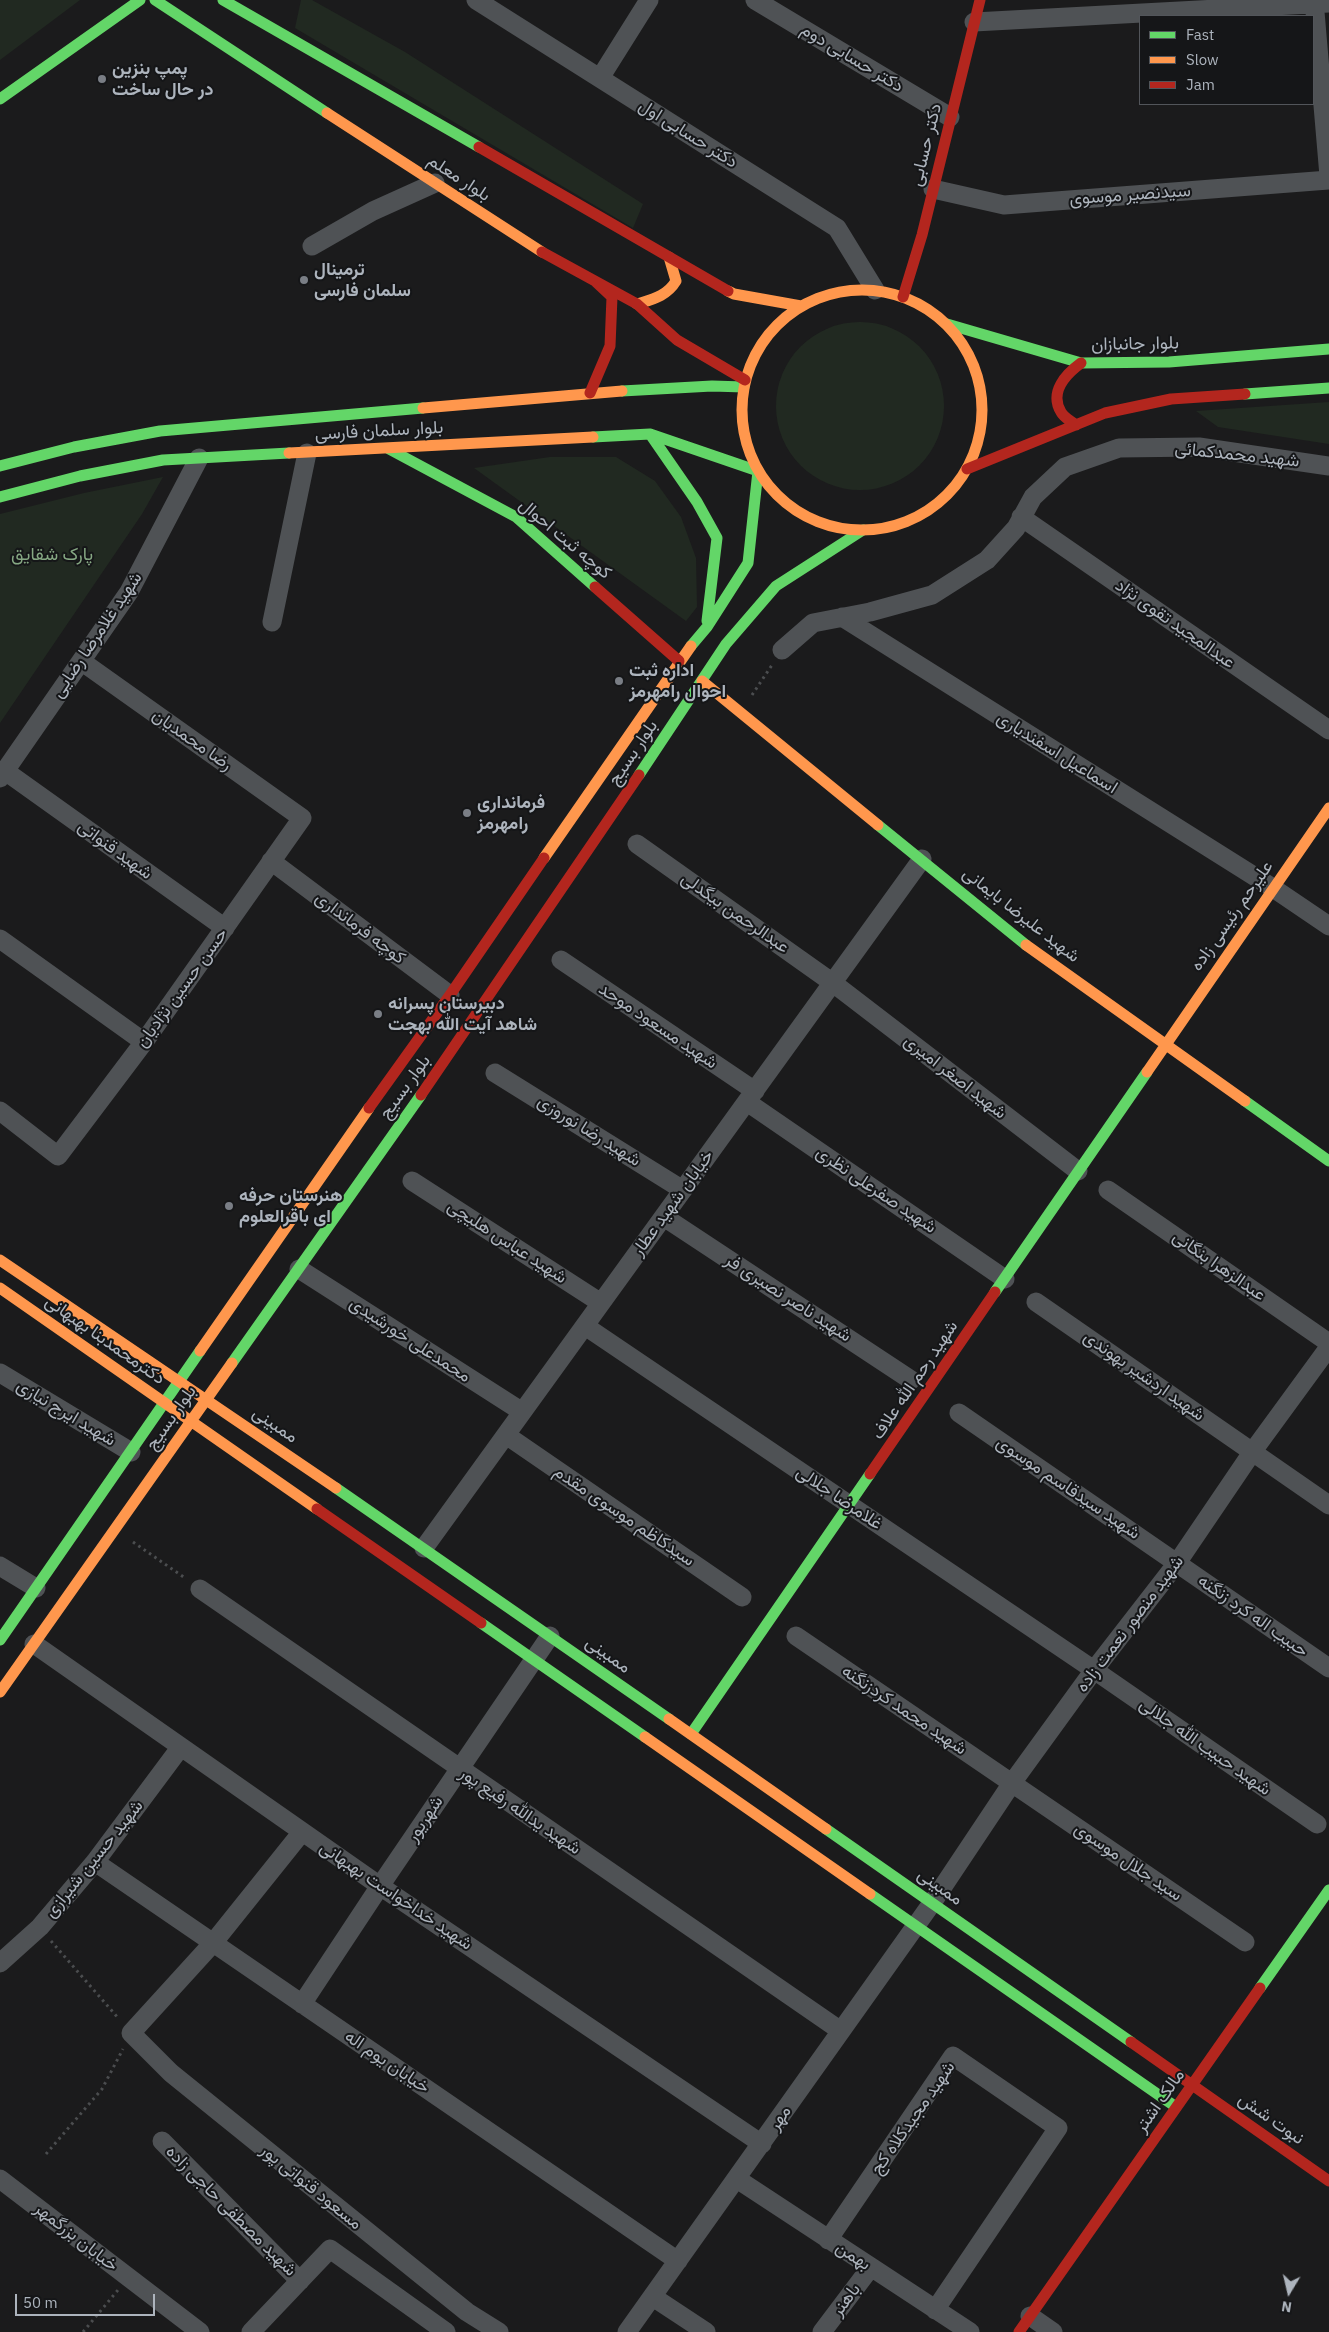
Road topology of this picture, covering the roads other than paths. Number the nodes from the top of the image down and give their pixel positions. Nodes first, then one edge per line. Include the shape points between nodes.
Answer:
1 (140, 0) edge
2 (155, 0) edge
3 (223, 0) edge
4 (476, 0) edge
5 (650, 0) edge
6 (754, 0) edge
7 (980, 0) edge
8 (1319, 2) edge
9 (974, 22) junction
10 (600, 78) junction
11 (0, 99) edge
12 (950, 117) junction
13 (1329, 178) edge
14 (435, 183) junction
15 (933, 190) junction
16 (312, 246) dead end
17 (669, 257) junction
18 (590, 277) junction
19 (875, 290) junction
20 (902, 297) junction
21 (637, 304) junction
22 (800, 306) junction
23 (947, 324) junction
24 (1329, 349) edge
25 (1081, 363) junction
26 (745, 383) junction
27 (1329, 388) edge
28 (590, 394) junction
29 (1076, 425) junction
30 (650, 434) junction
31 (388, 448) junction
32 (307, 453) junction
33 (199, 458) junction
34 (2, 461) edge
35 (1329, 466) edge
36 (967, 469) junction
37 (758, 471) junction
38 (0, 497) edge
39 (1021, 517) junction
40 (863, 530) junction
41 (770, 573) dead end
42 (776, 586) junction
43 (842, 617) junction
44 (272, 622) dead end
45 (707, 627) junction
46 (782, 650) road end
47 (81, 661) junction
48 (679, 661) junction
49 (702, 682) junction
50 (1329, 730) edge
51 (3, 775) edge
52 (1329, 808) edge
53 (302, 818) joint
54 (637, 844) dead end
55 (922, 859) junction
56 (271, 861) junction
57 (1273, 888) junction
58 (1329, 926) edge
59 (225, 928) junction
60 (0, 939) edge
61 (561, 960) dead end
62 (832, 983) junction
63 (450, 995) junction
64 (144, 1042) junction
65 (1165, 1044) junction
66 (495, 1073) dead end
67 (751, 1097) junction
68 (0, 1111) edge
69 (1329, 1161) edge
70 (1078, 1171) junction
71 (412, 1181) dead end
72 (683, 1190) junction
73 (1108, 1190) dead end
74 (664, 1216) junction
75 (0, 1260) edge
76 (299, 1269) junction
77 (1005, 1279) junction
78 (0, 1288) edge
79 (1036, 1302) dead end
80 (601, 1303) junction
81 (585, 1326) junction
82 (1329, 1343) edge
83 (1329, 1347) edge
84 (0, 1373) edge
85 (180, 1380) junction
86 (912, 1380) dead end
87 (206, 1399) junction
88 (165, 1403) junction
89 (521, 1411) junction
90 (959, 1413) dead end
91 (190, 1421) junction
92 (506, 1435) junction
93 (1253, 1451) junction
94 (131, 1452) junction
95 (1329, 1505) edge
96 (850, 1506) junction
97 (424, 1548) junction
98 (1177, 1563) junction
99 (0, 1566) edge
100 (36, 1588) junction
101 (200, 1589) road end
102 (742, 1597) dead end
103 (550, 1636) junction
104 (796, 1636) dead end
105 (0, 1640) edge
106 (34, 1644) junction
107 (535, 1659) junction
108 (1329, 1668) edge
109 (1094, 1670) junction
110 (0, 1692) edge
111 (691, 1734) junction
112 (180, 1748) junction
113 (459, 1770) junction
114 (1012, 1783) junction
115 (1317, 1824) dead end
116 (302, 1832) junction
117 (95, 1862) junction
118 (380, 1886) junction
119 (1329, 1890) edge
120 (932, 1903) junction
121 (916, 1926) junction
122 (1245, 1942) dead end
123 (213, 1943) junction
124 (0, 1963) edge
125 (302, 2004) junction
126 (841, 2031) junction
127 (1192, 2085) junction
128 (1176, 2108) junction
129 (162, 2141) dead end
130 (762, 2144) junction
131 (0, 2179) edge
132 (736, 2179) junction
133 (1329, 2181) edge
134 (828, 2240) junction
135 (330, 2249) joint
136 (678, 2261) junction
137 (871, 2267) junction
138 (300, 2281) junction
139 (653, 2297) junction
140 (935, 2310) junction
141 (467, 2312) junction
142 (1030, 2316) junction
143 (200, 2332) edge
144 (251, 2332) edge
145 (448, 2332) edge
146 (499, 2332) edge
147 (627, 2332) edge
148 (706, 2332) edge
149 (822, 2332) edge
150 (970, 2332) edge
151 (1019, 2332) edge
152 (1053, 2332) edge

1 - 11 main road
2 - 14 main road, بلوار معلم
3 - 17 main road, بلوار معلم
4 - 10 street, دکتر حسابی اول
5 - 10 street
6 - 12 street, دکتر حسابی دوم
7 - 9 main road, دکتر حسابی
8 - 9 street
8 - 13 street
9 - 12 main road, دکتر حسابی
10 - 19 street, دکتر حسابی اول via 837,228
12 - 15 main road, دکتر حسابی
13 - 15 street, سیدنصیر موسوی via 1004,205
14 - 16 street via 373,211
14 - 18 main road, بلوار معلم via 532,247
15 - 20 main road, دکتر حسابی
17 - 21 main road via 676,281 672,290
17 - 22 main road, بلوار معلم via 734,294
18 - 21 main road, بلوار معلم
18 - 28 main road via 612,297 610,346
19 - 20 main road
19 - 22 main road via 841,292
20 - 23 main road via 926,308
21 - 26 main road, بلوار معلم via 677,340
22 - 26 main road via 766,338 757,351
23 - 25 main road, بلوار جانبازان
23 - 36 main road via 966,349 979,378 983,409 979,440
24 - 25 main road, بلوار جانبازان via 1169,362
25 - 29 main road via 1066,373 1059,383 1057,399 1062,413
26 - 28 main road, بلوار سلمان فارسی
26 - 37 main road via 742,411 746,442
27 - 29 main road via 1171,399 1105,413
28 - 34 main road, بلوار سلمان فارسی via 160,431
29 - 36 main road
30 - 31 main road, بلوار سلمان فارسی
30 - 37 main road, بلوار سلمان فارسی
30 - 45 main road via 697,502 716,538
31 - 32 main road, بلوار سلمان فارسی
31 - 48 main road, کوچه ثبت احوال via 516,517
32 - 33 main road, بلوار سلمان فارسی
32 - 44 street
33 - 38 main road, بلوار سلمان فارسی via 163,460 80,476
33 - 47 street, شهید غلامرضا رضایی via 130,592
35 - 39 street, شهید محمدکمائی via 1199,447 1119,448 1065,467 1033,497
36 - 40 main road via 948,494 924,514 895,526
37 - 40 main road via 778,496 803,515 832,526
37 - 45 main road, بلوار بسیج via 754,564
39 - 43 street, شهید محمدکمائی via 1016,528 987,560 932,596
39 - 50 street, عبدالمجید تقوی نژاد
40 - 42 main road, بلوار بسیج
41 - 42 main road
42 - 49 main road, بلوار بسیج via 726,644
43 - 46 street, شهید محمدکمائی via 813,622
43 - 57 street, اسماعیل اسفندیاری
45 - 48 main road, بلوار بسیج
47 - 51 street, شهید غلامرضا رضایی
47 - 53 street, رضا محمدیان
48 - 63 main road, بلوار بسیج
49 - 55 main road, شهید علیرضا بایمانی
49 - 76 main road, بلوار بسیج via 524,947 427,1079
51 - 59 street, شهید قنواتی
52 - 57 main road, علیرحم رئیسی زاده
53 - 56 street, حسن حسین نژادیان
54 - 62 street, عبدالرحمن بیگدلی
55 - 62 street, خیابان شهید عطار
55 - 65 main road, شهید علیرضا بایمانی via 1032,950
56 - 59 street, حسن حسین نژادیان
56 - 63 street, کوچه فرمانداری
57 - 58 street, اسماعیل اسفندیاری
57 - 65 main road, علیرحم رئیسی زاده
59 - 64 street, حسن حسین نژادیان
60 - 64 street
61 - 67 street, شهید مسعود موحد
62 - 67 street, خیابان شهید عطار
62 - 70 street, شهید اصغر امیری
63 - 85 main road, بلوار بسیج via 405,1064
64 - 68 street, حسن حسین نژادیان via 58,1156
65 - 69 main road, شهید علیرضا بایمانی
65 - 70 main road, شهید رحم الله علاف
66 - 72 street, شهید رضا نوروزی
67 - 72 street, خیابان شهید عطار
67 - 77 street, شهید صفرعلی نظری
70 - 77 main road, شهید رحم الله علاف
71 - 80 street, شهید عباس هلیچی
72 - 74 street, خیابان شهید عطار
73 - 82 street, عبدالزهرا بنگانی
74 - 80 street, خیابان شهید عطار
74 - 86 street, شهید ناصر نصیری فر
75 - 85 main road, ممبینی
76 - 87 main road, بلوار بسیج
76 - 89 street, محمدعلی خورشیدی
77 - 96 main road, شهید رحم الله علاف
78 - 88 main road, دکترمحمدبنا بهبهانی
79 - 93 street, شهید اردشیر بهوندی
80 - 81 street, خیابان شهید عطار
81 - 89 street, خیابان شهید عطار
81 - 96 street, غلامرضا جلالی
83 - 93 street, شهید منصور نعمت زاده
84 - 94 street, شهید ایرج نیازی
85 - 87 main road, ممبینی
85 - 88 main road, بلوار بسیج
87 - 91 main road, بلوار بسیج
87 - 97 main road, ممبینی
88 - 91 main road, دکترمحمدبنا بهبهانی
88 - 94 main road, بلوار بسیج
89 - 92 street, خیابان شهید عطار
90 - 98 street, شهید سیدقاسم موسوی
91 - 106 main road, بلوار بسیج
91 - 107 main road
92 - 97 street, خیابان شهید عطار
92 - 102 street, سیدکاظم موسوی مقدم
93 - 95 street, شهید اردشیر بهوندی
93 - 98 street, شهید منصور نعمت زاده
94 - 100 main road, بلوار بسیج
96 - 109 street, غلامرضا جلالی
96 - 111 main road, شهید رحم الله علاف
97 - 103 main road, ممبینی
98 - 108 street, حبیب اله کرد زنگنه
98 - 109 street, شهید منصور نعمت زاده
99 - 100 street
100 - 105 main road, بلوار بسیج
101 - 113 street, شهید یدالله رفیع پور
103 - 107 street, شهریور
103 - 111 main road, ممبینی
104 - 114 street, شهید محمد کردزنگنه
106 - 110 main road, بلوار بسیج
106 - 112 street, شهید خداخواست بهبهانی
107 - 113 street, شهریور
107 - 121 main road
109 - 114 street, شهید منصور نعمت زاده
109 - 115 street, شهید حبیب الله جلالی
111 - 120 main road, ممبینی
112 - 116 street, شهید خداخواست بهبهانی
112 - 117 street, شهید حسین شیرازی
113 - 118 street, شهریور
113 - 126 street, شهید یدالله رفیع پور
114 - 120 street, شهید منصور نعمت زاده
114 - 122 street, سید جلال موسوی
116 - 118 street, شهید خداخواست بهبهانی
116 - 123 street
117 - 123 street, خیابان یوم اله
117 - 124 street, شهید حسین شیرازی via 40,1927
118 - 125 street, شهریور
118 - 130 street, شهید خداخواست بهبهانی
119 - 127 main road, مالک اشتر
120 - 121 street, مهر
120 - 127 main road, ممبینی
121 - 126 street, مهر
121 - 128 main road
123 - 125 street, خیابان یوم اله
123 - 141 street, مسعود قنواتی پور via 131,2033 171,2073
125 - 136 street, خیابان یوم اله
126 - 130 street, مهر
127 - 128 main road, مالک اشتر
127 - 133 main road, نبوت شش
128 - 142 main road, مالک اشتر
129 - 138 street, شهید مصطفی حاجی زاده
130 - 132 street, مهر
131 - 143 street, خیابان بزرگمهر
132 - 134 street, بهمن
132 - 136 street, مهر
134 - 137 street, بهمن
134 - 140 street, شهید مجیدکلاه کج via 953,2056 1058,2128
135 - 138 street, شهید مصطفی حاجی زاده
135 - 145 street, مسعود قنواتی پور
136 - 139 street, مهر
137 - 140 street, بهمن
137 - 149 street, باهنر
138 - 144 street, شهید مصطفی حاجی زاده
139 - 147 street, مهر
139 - 148 street
140 - 150 street, بهمن
141 - 145 street
141 - 146 street, مسعود قنواتی پور
142 - 151 main road, مالک اشتر
142 - 152 street

